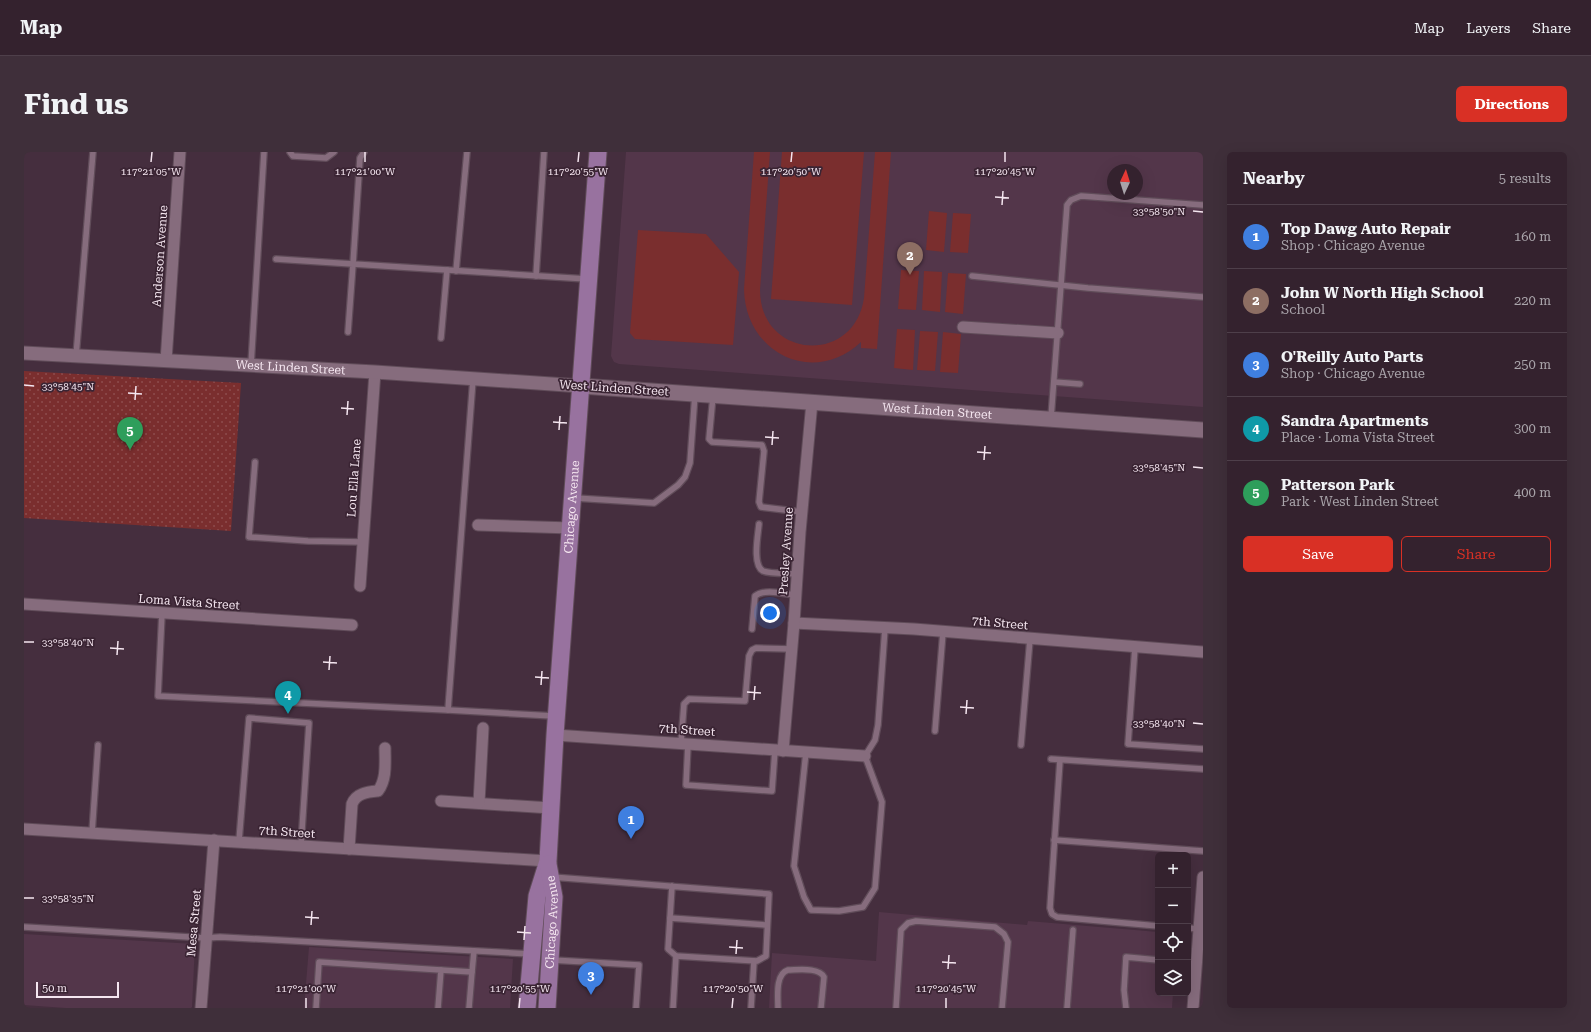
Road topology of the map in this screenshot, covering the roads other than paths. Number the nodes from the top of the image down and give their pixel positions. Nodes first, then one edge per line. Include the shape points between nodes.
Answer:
1 (93, 152) edge
2 (180, 152) edge
3 (264, 152) edge
4 (290, 152) edge
5 (334, 152) edge
6 (364, 152) edge
7 (467, 152) edge
8 (544, 152) edge
9 (598, 152) edge
10 (1203, 205) edge
11 (276, 259) dead end
12 (353, 264) junction
13 (447, 270) junction
14 (456, 271) junction
15 (536, 276) junction
16 (972, 276) dead end
17 (589, 279) junction
18 (1061, 284) junction
19 (1203, 297) edge
20 (963, 327) dead end
21 (348, 332) dead end
22 (1058, 333) junction
23 (441, 338) dead end
24 (24, 353) edge
25 (76, 356) junction
26 (166, 361) junction
27 (251, 366) junction
28 (375, 372) junction
29 (473, 379) junction
30 (1054, 382) junction
31 (1080, 384) dead end
32 (581, 386) junction
33 (695, 394) junction
34 (713, 395) junction
35 (812, 402) junction
36 (1051, 419) junction
37 (1203, 430) edge
38 (255, 462) dead end
39 (573, 498) junction
40 (802, 512) junction
41 (759, 524) dead end
42 (478, 525) dead end
43 (571, 528) junction
44 (363, 542) junction
45 (798, 574) junction
46 (360, 586) dead end
47 (796, 595) junction
48 (24, 604) edge
49 (162, 613) junction
50 (794, 623) junction
51 (352, 625) dead end
52 (885, 628) junction
53 (752, 629) dead end
54 (943, 632) junction
55 (1030, 639) junction
56 (1135, 647) junction
57 (792, 649) junction
58 (1203, 652) edge
59 (448, 710) junction
60 (556, 716) junction
61 (483, 728) dead end
62 (936, 731) dead end
63 (555, 735) junction
64 (685, 743) junction
65 (98, 745) dead end
66 (1021, 745) dead end
67 (385, 748) dead end
68 (1203, 749) edge
69 (779, 750) junction
70 (806, 752) junction
71 (865, 756) junction
72 (1051, 759) dead end
73 (1060, 760) junction
74 (1203, 769) edge
75 (441, 801) dead end
76 (479, 803) junction
77 (551, 808) junction
78 (24, 829) edge
79 (92, 833) junction
80 (214, 840) junction
81 (1054, 840) junction
82 (239, 842) junction
83 (301, 845) junction
84 (349, 849) junction
85 (1203, 851) edge
86 (549, 869) junction
87 (1203, 877) edge
88 (672, 886) junction
89 (1201, 916) edge
90 (670, 918) junction
91 (767, 925) junction
92 (1155, 926) edge
93 (24, 927) edge
94 (1194, 929) edge
95 (1074, 930) dead end
96 (206, 938) junction
97 (474, 951) junction
98 (532, 954) junction
99 (676, 956) junction
100 (550, 960) junction
101 (1155, 960) edge
102 (754, 961) junction
103 (1192, 963) edge
104 (441, 970) junction
105 (472, 972) junction
106 (200, 1008) edge
107 (316, 1008) edge
108 (438, 1008) edge
109 (469, 1008) edge
110 (527, 1008) edge
111 (547, 1008) edge
112 (636, 1008) edge
113 (673, 1008) edge
114 (751, 1008) edge
115 (778, 1008) edge
116 (821, 1008) edge
117 (896, 1008) edge
118 (1002, 1008) edge
119 (1067, 1008) edge
120 (1126, 1008) edge
121 (1193, 1008) edge

1 - 25 lane
2 - 26 street, Anderson Avenue
3 - 27 lane
4 - 5 lane via 293,156 326,158
6 - 12 lane via 360,158
7 - 14 lane
8 - 15 lane
9 - 17 main road, Chicago Avenue
10 - 18 lane via 1076,197 1067,205
11 - 12 lane
12 - 13 lane
12 - 21 lane
13 - 14 lane
13 - 23 lane
14 - 15 lane
15 - 17 lane
16 - 18 lane
17 - 32 main road, Chicago Avenue
18 - 19 lane
18 - 22 lane
20 - 22 street
22 - 30 lane
24 - 25 street, West Linden Street
25 - 26 street, West Linden Street
26 - 27 street, West Linden Street
27 - 28 street, West Linden Street
28 - 29 street, West Linden Street
28 - 44 street, Lou Ella Lane
29 - 32 street, West Linden Street
29 - 59 lane
30 - 31 lane
30 - 36 lane
32 - 33 main road, West Linden Street
32 - 39 main road, Chicago Avenue
33 - 34 main road, West Linden Street
33 - 39 lane via 690,463 685,477 678,485 654,503
34 - 35 main road, West Linden Street
34 - 40 lane via 709,438 712,442 762,445 764,451 760,507
35 - 36 main road, West Linden Street
35 - 40 street, Presley Avenue
36 - 37 main road, West Linden Street
38 - 44 lane via 248,537
39 - 43 main road, Chicago Avenue
40 - 45 street, Presley Avenue
41 - 45 lane via 756,562 760,568 765,571
42 - 43 street
43 - 60 main road, Chicago Avenue
44 - 46 street, Lou Ella Lane
45 - 47 street, Presley Avenue
47 - 50 street, Presley Avenue
47 - 53 lane via 766,592 755,596
48 - 49 street, Loma Vista Street
49 - 51 street, Loma Vista Street
49 - 59 lane via 158,696
50 - 52 street, 7th Street
50 - 57 street, Presley Avenue
52 - 54 street, 7th Street
52 - 71 lane via 878,725 875,740
54 - 55 street, 7th Street
54 - 62 lane
55 - 56 street, 7th Street
55 - 66 lane
56 - 58 street, 7th Street
56 - 68 lane via 1128,744
57 - 64 lane via 752,650 749,656 746,698 743,702 689,699 686,701
57 - 69 street, Presley Avenue
59 - 60 lane
60 - 63 main road, Chicago Avenue
61 - 76 street
63 - 64 street, 7th Street
63 - 77 main road, Chicago Avenue
64 - 69 street, 7th Street
64 - 69 lane via 686,785 772,791
65 - 79 lane
67 - 84 street via 382,786 378,791 358,796 352,804
69 - 70 street, 7th Street
70 - 71 street, 7th Street
70 - 71 lane via 794,866 811,910 839,912 863,907 875,888 882,802
72 - 73 lane
73 - 74 lane
73 - 81 lane
75 - 76 street
76 - 77 street
77 - 86 main road, Chicago Avenue
78 - 79 street, 7th Street
79 - 80 street, 7th Street
80 - 82 street, 7th Street
80 - 96 street, Mesa Street
81 - 85 lane
81 - 92 lane via 1050,908 1052,914 1057,918
82 - 83 street, 7th Street
82 - 83 lane via 249,718 309,723
83 - 84 street, 7th Street
84 - 86 street, 7th Street
86 - 88 lane
86 - 98 main road, Chicago Avenue via 537,896
86 - 100 main road, Chicago Avenue via 554,896
87 - 89 street
88 - 90 lane
88 - 91 lane via 769,894
89 - 94 street
90 - 91 lane
90 - 99 lane via 668,949
91 - 102 lane via 766,956
93 - 96 lane
94 - 103 street
95 - 119 lane
96 - 97 lane
96 - 106 street, Mesa Street
97 - 98 lane
97 - 105 lane
98 - 110 main road, Chicago Avenue
99 - 102 lane
99 - 113 lane
100 - 111 main road, Chicago Avenue
100 - 112 lane via 639,965
101 - 120 lane via 1126,957
102 - 114 lane
103 - 121 street
104 - 105 lane
104 - 107 lane via 319,962
104 - 108 lane
105 - 109 lane
115 - 116 lane via 780,976 788,970 817,971 823,974
117 - 118 lane via 901,930 908,923 916,921 995,927 1004,934 1008,942

